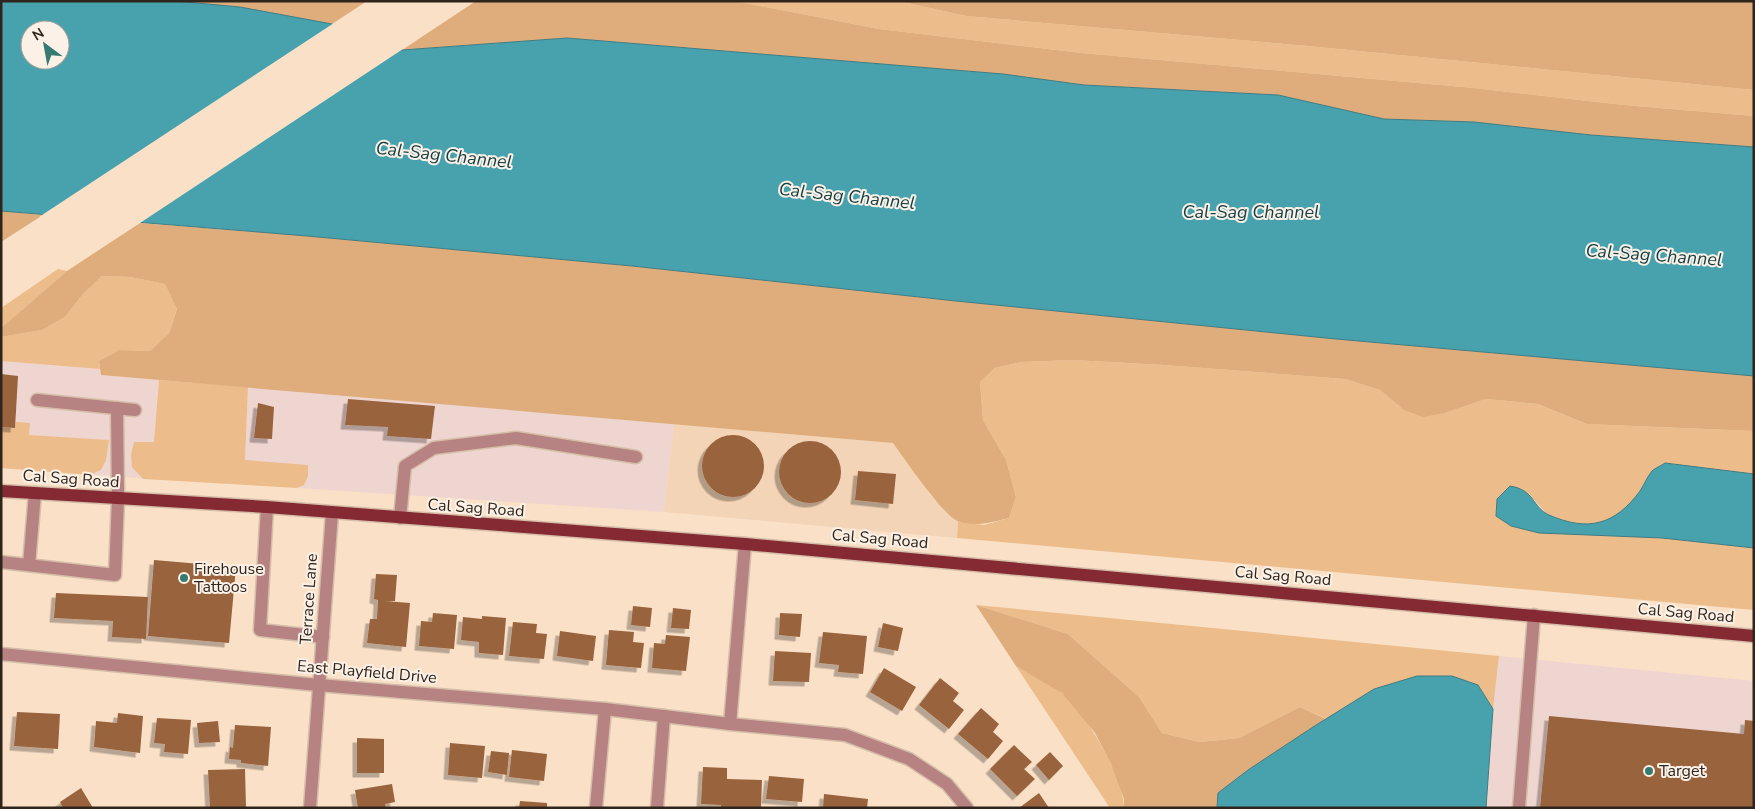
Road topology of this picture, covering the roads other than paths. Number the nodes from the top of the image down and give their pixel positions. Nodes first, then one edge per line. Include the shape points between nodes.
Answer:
1 (36, 400) dead end
2 (117, 408) junction
3 (135, 410) dead end
4 (636, 457) dead end
5 (1, 491) edge
6 (35, 493) junction
7 (118, 498) junction
8 (267, 508) junction
9 (332, 513) junction
10 (400, 518) junction
11 (745, 544) junction
12 (1, 562) edge
13 (29, 565) junction
14 (1534, 616) junction
15 (1754, 636) edge
16 (323, 637) junction
17 (1, 654) edge
18 (318, 685) junction
19 (604, 709) junction
20 (664, 716) junction
21 (730, 724) junction
22 (310, 808) edge
23 (596, 808) edge
24 (657, 808) edge
25 (967, 808) edge
26 (1519, 808) edge

1 - 2 street
2 - 3 street
2 - 7 street
4 - 10 street via 516,438 434,448 405,466
5 - 6 main road, Cal Sag Road
6 - 7 main road, Cal Sag Road
6 - 13 street
7 - 8 main road, Cal Sag Road
7 - 13 street via 115,575
8 - 9 main road, Cal Sag Road
8 - 16 street via 260,630
9 - 10 main road, Cal Sag Road
9 - 16 street, Terrace Lane
10 - 11 main road, Cal Sag Road
11 - 14 main road, Cal Sag Road
11 - 21 street
12 - 13 street
14 - 15 main road, Cal Sag Road
14 - 26 street
16 - 18 street, Terrace Lane
17 - 18 street, East Playfield Drive
18 - 19 street, East Playfield Drive
18 - 22 street, Terrace Lane
19 - 20 street, East Playfield Drive
19 - 23 street
20 - 21 street, East Playfield Drive
20 - 24 street
21 - 25 street, East Playfield Drive via 845,735 909,758 947,784

